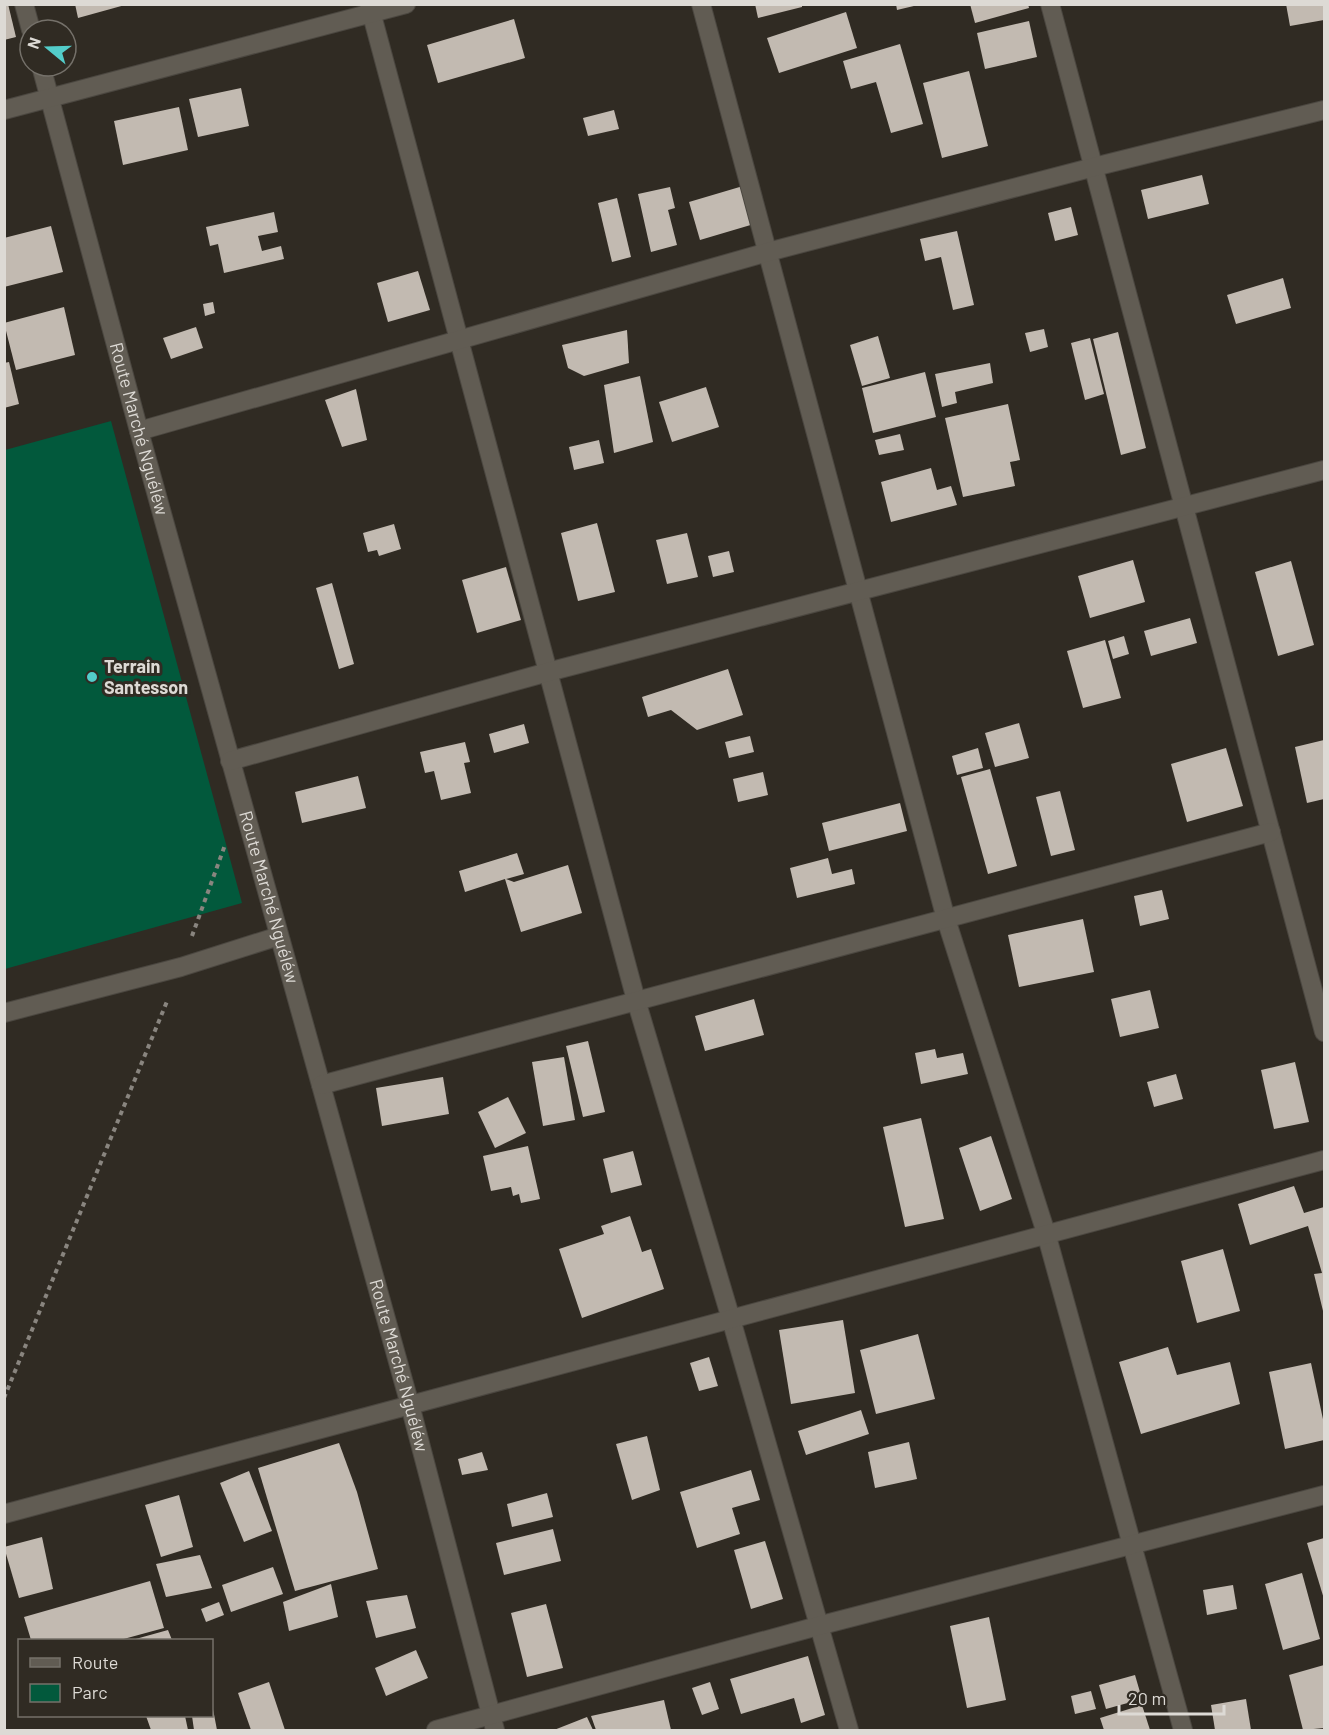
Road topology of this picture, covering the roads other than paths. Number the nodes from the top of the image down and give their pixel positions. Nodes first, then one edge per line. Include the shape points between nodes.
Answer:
1 (406, 4) edge
2 (701, 4) edge
3 (1050, 4) edge
4 (370, 9) edge
5 (44, 78) edge
6 (49, 98) junction
7 (4, 110) edge
8 (1324, 110) edge
9 (1094, 167) junction
10 (768, 252) junction
11 (459, 340) junction
12 (139, 431) junction
13 (1324, 470) edge
14 (1184, 507) junction
15 (858, 591) junction
16 (548, 672) junction
17 (230, 761) junction
18 (1271, 832) junction
19 (946, 918) junction
20 (279, 936) junction
21 (636, 1000) junction
22 (4, 1013) edge
23 (1324, 1032) edge
24 (321, 1085) junction
25 (1324, 1160) edge
26 (1046, 1233) junction
27 (731, 1319) junction
28 (410, 1406) junction
29 (1324, 1495) edge
30 (4, 1514) edge
31 (1132, 1545) junction
32 (818, 1626) junction
33 (494, 1723) edge
34 (436, 1731) edge
35 (849, 1731) edge
36 (1183, 1731) edge

1 - 4 street
2 - 10 street
3 - 9 street
4 - 6 street
4 - 11 street
5 - 6 street, Route Marché Nguéléw
6 - 7 street
6 - 12 street, Route Marché Nguéléw
8 - 9 street
9 - 10 street
9 - 14 street
10 - 11 street
10 - 15 street
11 - 12 street
11 - 16 street
12 - 17 street, Route Marché Nguéléw
13 - 14 street
14 - 15 street
14 - 18 street
15 - 16 street
15 - 19 street
16 - 17 street
16 - 21 street
17 - 20 street, Route Marché Nguéléw
18 - 19 street
18 - 23 street
19 - 21 street
19 - 26 street
20 - 22 street via 181,967
20 - 24 street, Route Marché Nguéléw
21 - 24 street
21 - 27 street
24 - 28 street, Route Marché Nguéléw
25 - 26 street
26 - 27 street
26 - 31 street
27 - 28 street
27 - 32 street
28 - 30 street
28 - 33 street, Route Marché Nguéléw
29 - 31 street
31 - 32 street
31 - 36 street
32 - 33 street
32 - 35 street
33 - 34 street

